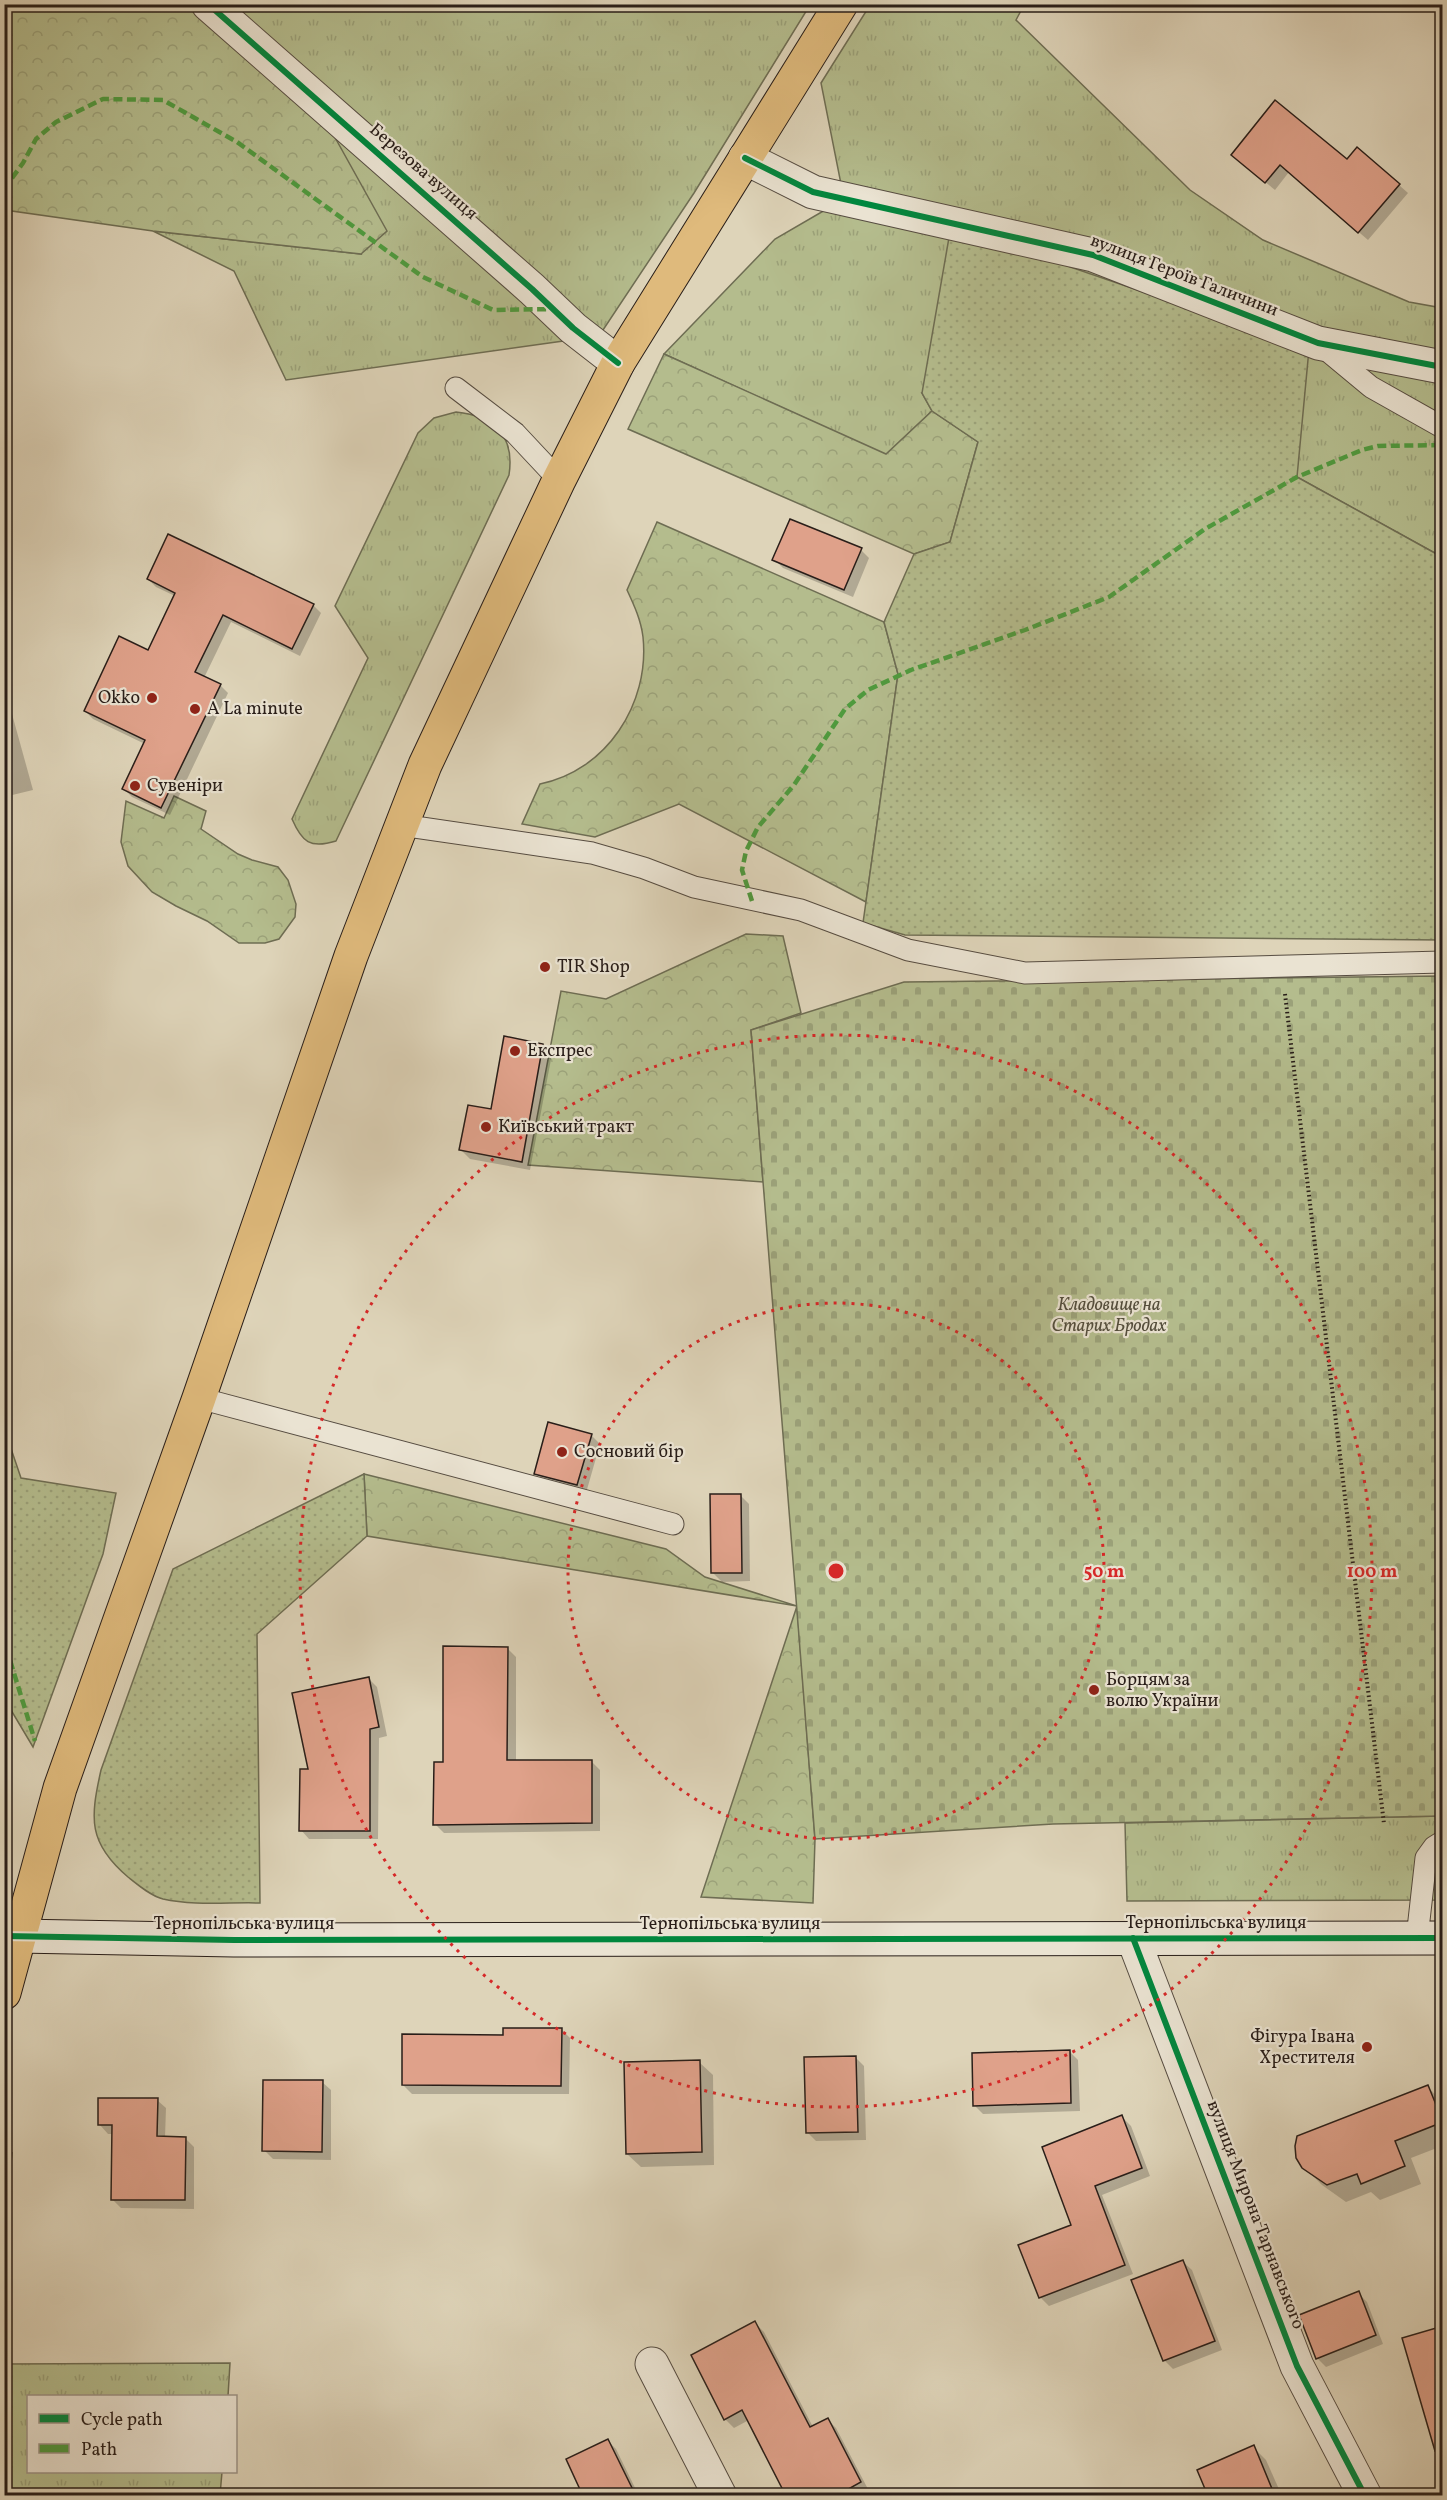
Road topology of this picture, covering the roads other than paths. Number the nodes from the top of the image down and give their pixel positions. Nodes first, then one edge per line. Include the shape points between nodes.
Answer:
1 (208, 4) edge
2 (841, 4) edge
3 (745, 158) junction
4 (1318, 343) junction
5 (618, 363) junction
6 (1443, 367) edge
7 (456, 388) dead end
8 (1443, 428) edge
9 (559, 480) junction
10 (401, 825) junction
11 (1443, 962) edge
12 (199, 1398) junction
13 (673, 1524) dead end
14 (1443, 1842) edge
15 (18, 1936) junction
16 (1133, 1938) junction
17 (1430, 1938) edge
18 (4, 1993) edge
19 (652, 2364) dead end
20 (720, 2496) edge
21 (1365, 2496) edge

1 - 5 street, Березова вулиця via 573,328
2 - 3 highway
3 - 4 street, вулиця Героїв Галичини via 813,192 1093,255
3 - 5 highway
4 - 6 street, вулиця Героїв Галичини
4 - 8 lane via 1371,387
5 - 9 highway
7 - 9 lane via 515,433
9 - 10 highway via 435,743
10 - 11 lane via 592,854 694,887 801,910 908,950 1026,973
10 - 12 highway via 351,956
12 - 13 lane
12 - 15 highway via 60,1788
14 - 17 lane via 1426,1858
15 - 16 street, Тернопільська вулиця via 234,1940
15 - 18 highway
16 - 17 street, Тернопільська вулиця
16 - 21 street, вулиця Мирона Тарнавського via 1297,2366
19 - 20 street

